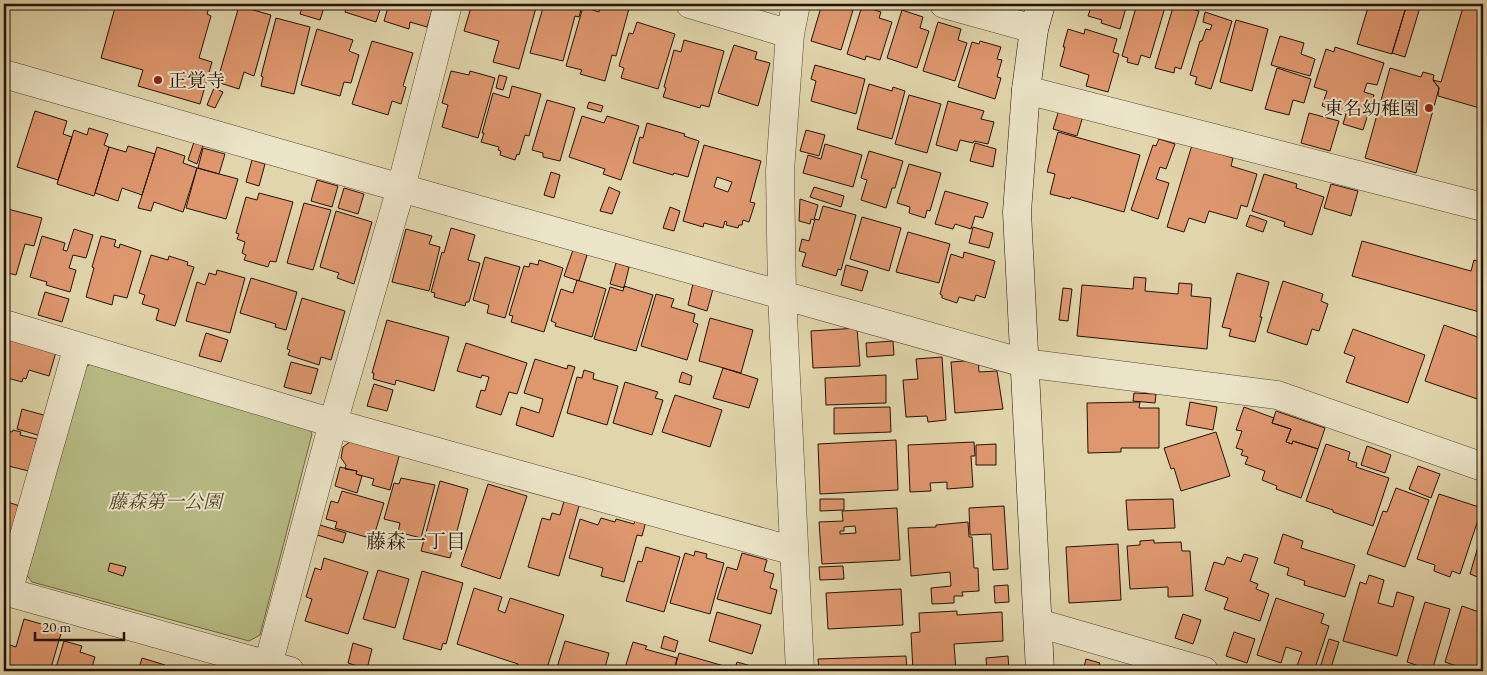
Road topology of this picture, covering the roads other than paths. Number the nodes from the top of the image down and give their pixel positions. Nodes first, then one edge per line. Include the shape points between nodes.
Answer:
1 (448, 4) edge
2 (690, 4) edge
3 (796, 4) edge
4 (944, 4) edge
5 (1038, 16) edge
6 (790, 34) junction
7 (4, 74) edge
8 (1026, 90) junction
9 (401, 188) junction
10 (1483, 207) edge
11 (782, 295) junction
12 (4, 324) edge
13 (78, 346) junction
14 (1024, 363) junction
15 (333, 423) junction
16 (1483, 467) edge
17 (794, 551) junction
18 (6, 591) edge
19 (1038, 623) junction
20 (275, 669) edge
21 (800, 671) edge
22 (1040, 671) edge
23 (1204, 671) edge

1 - 9 street
2 - 6 street
3 - 6 street
4 - 5 street
5 - 8 street
6 - 11 street via 780,171
7 - 9 street
8 - 10 street
8 - 14 street via 1018,212
9 - 11 street
9 - 15 street
11 - 14 street
11 - 17 street
12 - 13 street
13 - 15 street
13 - 18 street
14 - 16 street via 1276,395
14 - 19 street
15 - 17 street
15 - 20 street
17 - 21 street
18 - 20 street
19 - 22 street
19 - 23 street

